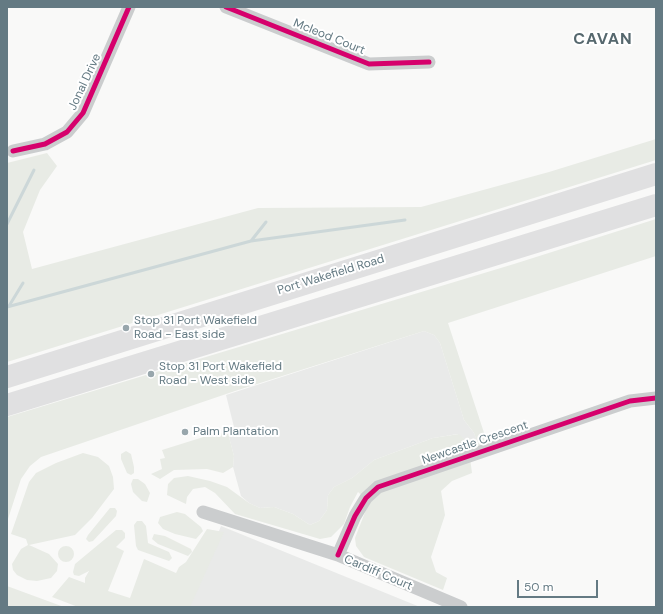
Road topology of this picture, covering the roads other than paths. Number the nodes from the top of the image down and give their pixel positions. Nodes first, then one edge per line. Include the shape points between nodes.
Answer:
1 (129, 7) edge
2 (226, 7) edge
3 (429, 62) dead end
4 (13, 151) dead end
5 (656, 174) edge
6 (656, 206) edge
7 (7, 376) edge
8 (656, 398) edge
9 (7, 405) edge
10 (203, 512) dead end
11 (338, 555) junction
12 (461, 607) edge

1 - 4 street, Jonal Drive via 83,113 67,132 45,144
2 - 3 street, Mcleod Court via 369,64
5 - 7 highway, Port Wakefield Road
6 - 9 highway
8 - 11 street, Newcastle Crescent via 630,401 378,487 362,504
10 - 11 street, Cardiff Court
11 - 12 street, Cardiff Court

